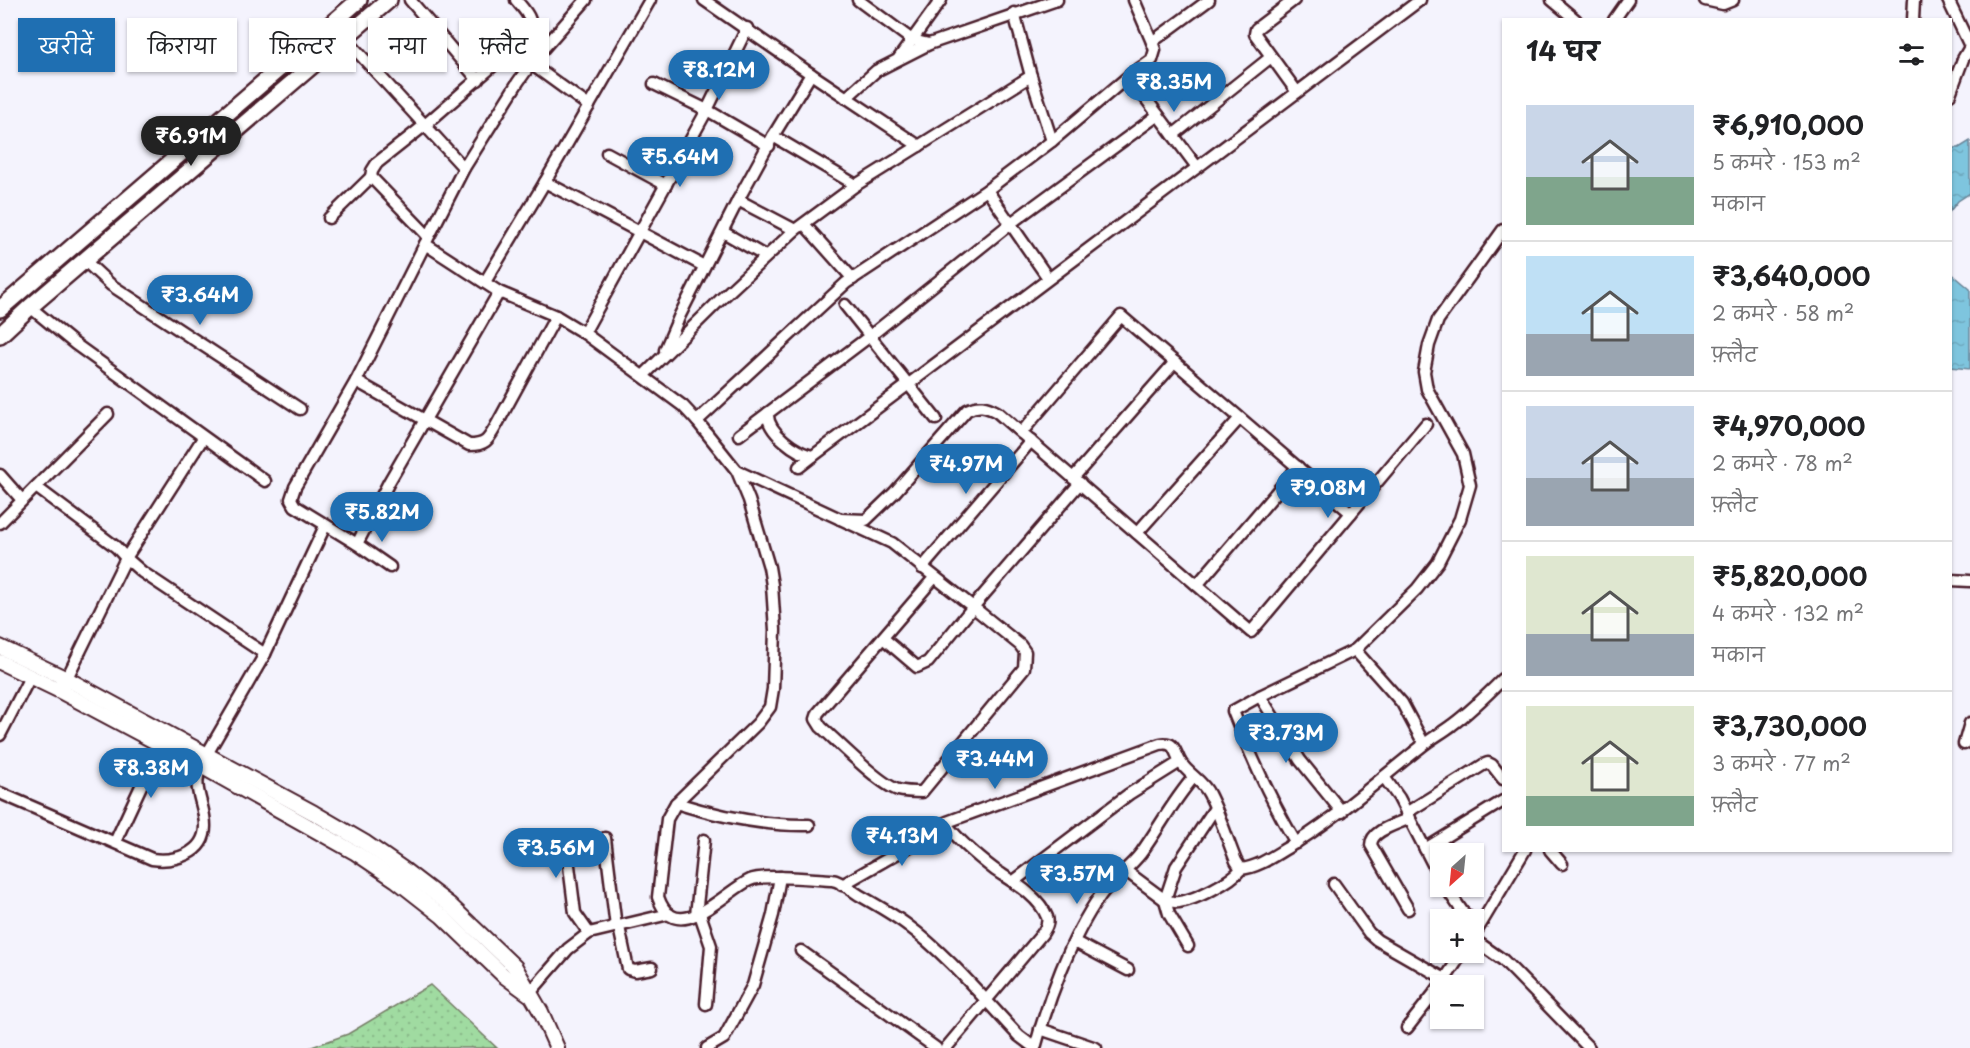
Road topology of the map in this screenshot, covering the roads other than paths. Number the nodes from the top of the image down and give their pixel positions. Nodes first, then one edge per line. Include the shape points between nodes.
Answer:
1 (360, 0) edge
2 (389, 0) edge
3 (410, 0) edge
4 (516, 0) edge
5 (586, 0) edge
6 (650, 0) edge
7 (704, 0) edge
8 (858, 0) edge
9 (941, 0) edge
10 (1057, 0) edge
11 (1134, 0) edge
12 (1209, 0) edge
13 (1294, 0) edge
14 (1420, 0) edge
15 (1552, 0) edge
16 (1628, 0) edge
17 (1706, 0) edge
18 (1733, 0) edge
19 (1914, 0) edge
20 (1948, 0) edge
21 (1043, 2) edge
22 (1014, 13) junction
23 (1574, 18) edge
24 (1615, 18) edge
25 (1913, 18) edge
26 (356, 28) edge
27 (747, 28) junction
28 (912, 40) junction
29 (1152, 42) junction
30 (549, 43) edge
31 (929, 44) junction
32 (1970, 47) edge
33 (356, 51) edge
34 (1270, 57) junction
35 (898, 60) junction
36 (304, 72) edge
37 (526, 72) edge
38 (542, 72) edge
39 (811, 74) junction
40 (1031, 76) junction
41 (1129, 76) junction
42 (478, 80) junction
43 (654, 84) dead end
44 (1952, 89) edge
45 (1297, 92) junction
46 (846, 98) junction
47 (589, 106) junction
48 (706, 110) junction
49 (1158, 115) junction
50 (425, 125) junction
51 (1173, 135) junction
52 (771, 141) junction
53 (1052, 141) junction
54 (919, 146) junction
55 (608, 153) dead end
56 (1197, 167) junction
57 (464, 168) junction
58 (371, 177) junction
59 (545, 182) junction
60 (666, 185) junction
61 (856, 185) junction
62 (987, 190) junction
63 (738, 200) junction
64 (329, 218) dead end
65 (1011, 223) junction
66 (800, 227) junction
67 (640, 231) junction
68 (1502, 231) edge
69 (723, 232) junction
70 (426, 240) junction
71 (765, 256) junction
72 (84, 260) junction
73 (704, 266) junction
74 (1048, 278) junction
75 (853, 279) junction
76 (485, 282) junction
77 (499, 292) junction
78 (845, 305) dead end
79 (30, 307) junction
80 (0, 309) edge
81 (680, 315) junction
82 (556, 316) junction
83 (584, 333) junction
84 (686, 334) junction
85 (0, 335) edge
86 (870, 336) junction
87 (663, 356) junction
88 (1175, 362) junction
89 (643, 376) junction
90 (356, 381) junction
91 (908, 386) junction
92 (300, 409) dead end
93 (768, 413) junction
94 (108, 414) dead end
95 (1240, 418) junction
96 (936, 419) dead end
97 (426, 420) junction
98 (698, 421) junction
99 (1426, 424) dead end
100 (1022, 433) junction
101 (740, 435) dead end
102 (203, 438) junction
103 (1031, 441) junction
104 (813, 456) junction
105 (799, 467) dead end
106 (1298, 467) junction
107 (737, 471) junction
108 (0, 475) edge
109 (265, 481) dead end
110 (1076, 481) junction
111 (36, 487) junction
112 (22, 500) junction
113 (1351, 513) junction
114 (840, 519) junction
115 (0, 523) edge
116 (325, 526) junction
117 (1137, 534) junction
118 (357, 543) junction
119 (126, 558) junction
120 (390, 567) dead end
121 (922, 568) junction
122 (934, 578) junction
123 (1952, 580) edge
124 (1970, 581) edge
125 (1197, 585) junction
126 (973, 607) junction
127 (883, 638) junction
128 (0, 647) edge
129 (1355, 650) junction
130 (265, 654) junction
131 (0, 662) edge
132 (30, 677) junction
133 (1502, 679) edge
134 (64, 685) junction
135 (1260, 696) junction
136 (1970, 723) edge
137 (0, 735) edge
138 (1424, 744) junction
139 (1964, 744) dead end
140 (160, 745) junction
141 (204, 760) junction
142 (1180, 762) junction
143 (1384, 777) junction
144 (1192, 778) junction
145 (1502, 778) edge
146 (0, 793) edge
147 (676, 802) junction
148 (1502, 802) edge
149 (1215, 808) junction
150 (1341, 812) junction
151 (1408, 815) junction
152 (808, 825) dead end
153 (947, 825) junction
154 (605, 838) dead end
155 (704, 840) dead end
156 (115, 842) junction
157 (566, 842) dead end
158 (1296, 843) junction
159 (1425, 849) junction
160 (1523, 852) edge
161 (1552, 852) edge
162 (1430, 859) edge
163 (1562, 864) dead end
164 (1241, 869) junction
165 (1126, 871) junction
166 (780, 877) junction
167 (1014, 881) junction
168 (1334, 884) dead end
169 (843, 885) junction
170 (1165, 900) junction
171 (1408, 909) dead end
172 (1484, 909) edge
173 (669, 914) junction
174 (698, 914) junction
175 (617, 927) junction
176 (589, 933) junction
177 (1075, 942) junction
178 (1188, 946) dead end
179 (1484, 946) edge
180 (801, 951) dead end
181 (652, 968) dead end
182 (1128, 970) dead end
183 (1430, 975) edge
184 (529, 994) junction
185 (1430, 998) edge
186 (987, 1001) junction
187 (706, 1004) dead end
188 (1407, 1028) dead end
189 (1040, 1029) junction
190 (557, 1048) edge
191 (707, 1048) edge
192 (936, 1048) edge
193 (946, 1048) edge
194 (1035, 1048) edge
195 (1096, 1048) edge
196 (1589, 1048) edge

1 - 80 main road
2 - 26 main road
3 - 42 street
4 - 42 street via 530,17 529,31
5 - 30 street
6 - 47 street
7 - 27 street
8 - 28 street
9 - 28 street
10 - 21 street
11 - 29 street
12 - 29 street
13 - 34 street via 1256,29 1257,39
14 - 45 street
15 - 23 street
16 - 24 street
17 - 18 street via 1723,4
19 - 25 street
20 - 32 street
21 - 22 street
22 - 31 street
22 - 40 street
27 - 39 street
27 - 48 street
28 - 31 street
28 - 35 street
29 - 41 street via 1152,60
31 - 35 street
32 - 44 street
33 - 50 street
34 - 45 street
34 - 51 street
35 - 46 street via 876,71
36 - 72 main road
37 - 57 street
38 - 47 street
39 - 46 street
39 - 52 street
40 - 53 street
40 - 54 street
41 - 49 street
41 - 53 street
42 - 50 street
43 - 48 street
45 - 56 street
46 - 54 street
47 - 59 street
48 - 52 street
48 - 60 street
49 - 51 street
49 - 65 street
50 - 57 street
50 - 58 street via 377,163
51 - 56 street
52 - 61 street
52 - 63 street
53 - 62 street
54 - 61 street
55 - 60 street
56 - 74 street
57 - 70 street
58 - 64 street
58 - 70 street
59 - 67 street
59 - 76 street
60 - 67 street
61 - 66 street
62 - 65 street
62 - 75 street
63 - 66 street
63 - 69 street
65 - 74 street
65 - 86 street
66 - 71 street
66 - 75 street
67 - 73 street
67 - 83 street
68 - 129 street via 1438,320 1424,372 1427,389 1463,454 1470,485 1460,519 1438,562 1417,589
69 - 71 street
69 - 73 street
70 - 76 street
70 - 90 street
71 - 84 street
72 - 79 main road
72 - 92 street via 111,285
73 - 81 street
74 - 91 street
75 - 98 street
76 - 77 street
77 - 82 street
77 - 97 street
78 - 86 street
79 - 85 main road
79 - 102 street
81 - 84 street
81 - 87 street
82 - 83 street
82 - 97 street via 487,441 469,445
83 - 89 street
84 - 87 street
86 - 91 street
86 - 93 street
87 - 89 street
88 - 95 street
88 - 100 street via 1121,316
88 - 110 street
89 - 98 street
90 - 97 street
90 - 116 street via 291,499
91 - 96 street
91 - 104 street
93 - 101 street
93 - 104 street via 783,439 796,450
94 - 111 street
95 - 106 street
95 - 117 street
97 - 118 street
98 - 107 street
99 - 113 street
100 - 103 street
100 - 114 street via 997,412 975,405 866,520
102 - 109 street
102 - 119 street
103 - 110 street
103 - 121 street
104 - 105 street
106 - 113 street
106 - 125 street
107 - 114 street
107 - 147 street via 772,585 775,630 770,707
108 - 112 street
110 - 117 street
110 - 126 street
111 - 112 street
111 - 119 street
112 - 115 street
113 - 125 street via 1251,632
114 - 121 street via 892,543
116 - 118 street
116 - 130 street
117 - 125 street
118 - 120 street
119 - 130 street
119 - 134 street
121 - 122 street
122 - 126 street
122 - 127 street
123 - 124 street
126 - 127 street via 922,666 910,663
126 - 127 street via 1020,645 1025,652 1024,668 922,792 889,785 817,723 818,713
128 - 134 street
129 - 135 street
129 - 138 street via 1402,703
130 - 141 street
131 - 132 street
132 - 134 street
132 - 137 street
133 - 138 street via 1455,723
134 - 140 street
134 - 141 street
135 - 150 street via 1300,760
135 - 158 street via 1233,711 1264,784
136 - 139 street
138 - 143 street
140 - 141 street
140 - 156 street
141 - 156 street via 196,784 205,825 195,850 162,860
141 - 184 street via 314,813 403,869 450,905 514,967
142 - 144 street
142 - 153 street via 1174,746 1160,744
142 - 167 street via 1129,794
143 - 150 street
143 - 151 street
144 - 149 street via 1209,793
144 - 165 street
145 - 151 street via 1492,765 1482,765
146 - 156 street
147 - 152 street via 778,826
147 - 173 street via 667,819 658,897
148 - 159 street
149 - 164 street
149 - 170 street via 1176,867
150 - 158 street
151 - 159 street
151 - 171 street via 1373,836 1371,845
153 - 167 street via 979,857
153 - 169 street
154 - 175 street
155 - 174 street
157 - 176 street via 575,913
158 - 164 street
159 - 162 street
160 - 172 street
161 - 163 street
164 - 170 street via 1235,876 1186,901
165 - 170 street
165 - 177 street via 1102,894
166 - 169 street via 835,880
166 - 174 street via 751,879
166 - 191 street via 753,985 724,1038
167 - 186 street via 1040,905 1048,918 1047,927
168 - 183 street via 1369,933
169 - 186 street via 906,924
170 - 178 street via 1168,914
173 - 174 street via 681,919
173 - 175 street
174 - 187 street via 711,946
175 - 176 street
175 - 181 street via 628,969
176 - 184 street via 568,949
177 - 182 street
177 - 189 street
179 - 196 street via 1503,960
180 - 192 street
184 - 190 street
185 - 188 street
186 - 193 street
186 - 194 street
189 - 194 street
189 - 195 street

